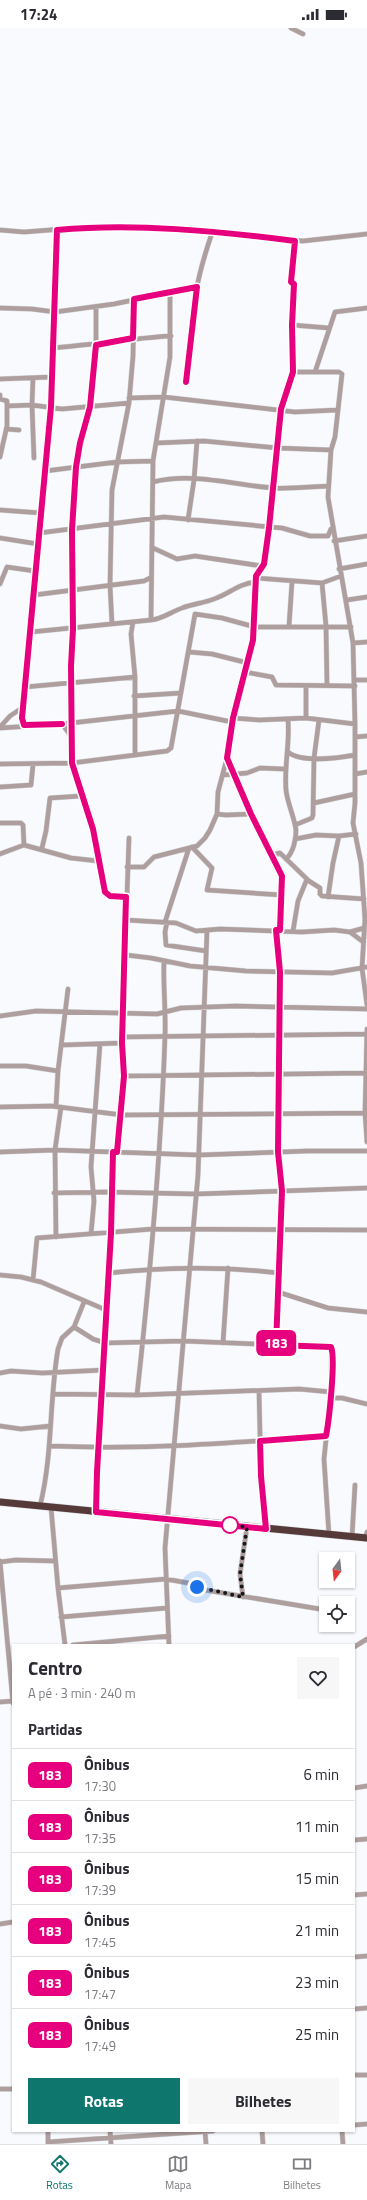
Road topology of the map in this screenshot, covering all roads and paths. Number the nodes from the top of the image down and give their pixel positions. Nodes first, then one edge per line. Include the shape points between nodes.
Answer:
1 (291, 28) edge
2 (303, 34) dead end
3 (0, 230) edge
4 (57, 230) junction
5 (212, 233) junction
6 (367, 234) edge
7 (295, 241) junction
8 (197, 287) junction
9 (170, 292) junction
10 (134, 299) junction
11 (96, 307) junction
12 (0, 308) edge
13 (367, 308) edge
14 (55, 312) junction
15 (292, 325) junction
16 (330, 328) junction
17 (171, 336) junction
18 (133, 338) junction
19 (96, 345) junction
20 (53, 348) junction
21 (293, 372) junction
22 (315, 372) junction
23 (52, 377) junction
24 (32, 378) junction
25 (0, 379) edge
26 (186, 382) dead end
27 (0, 395) edge
28 (164, 397) junction
29 (129, 400) junction
30 (32, 405) junction
31 (7, 406) junction
32 (51, 407) junction
33 (90, 407) junction
34 (281, 409) junction
35 (337, 410) junction
36 (6, 428) junction
37 (20, 430) dead end
38 (197, 441) junction
39 (156, 443) junction
40 (278, 448) junction
41 (331, 450) junction
42 (0, 457) edge
43 (34, 458) dead end
44 (153, 461) junction
45 (117, 462) junction
46 (76, 467) junction
47 (45, 471) junction
48 (194, 480) junction
49 (153, 482) junction
50 (328, 486) junction
51 (274, 488) junction
52 (0, 510) edge
53 (41, 513) junction
54 (153, 518) junction
55 (188, 520) junction
56 (110, 524) junction
57 (269, 528) junction
58 (332, 528) junction
59 (72, 530) junction
60 (39, 533) junction
61 (367, 536) edge
62 (0, 538) edge
63 (334, 541) junction
64 (38, 544) junction
65 (153, 548) junction
66 (367, 564) edge
67 (262, 566) junction
68 (339, 569) junction
69 (35, 571) junction
70 (341, 576) junction
71 (150, 578) junction
72 (256, 580) junction
73 (292, 582) junction
74 (322, 583) junction
75 (0, 584) edge
76 (110, 585) junction
77 (72, 591) junction
78 (34, 595) junction
79 (367, 597) edge
80 (347, 600) junction
81 (150, 620) junction
82 (132, 622) junction
83 (112, 624) junction
84 (289, 626) junction
85 (326, 626) junction
86 (255, 627) junction
87 (351, 627) junction
88 (73, 629) junction
89 (31, 632) junction
90 (367, 642) edge
91 (353, 643) junction
92 (189, 652) junction
93 (248, 663) junction
94 (245, 672) junction
95 (135, 677) junction
96 (354, 680) junction
97 (367, 680) edge
98 (71, 684) junction
99 (326, 684) junction
100 (355, 686) junction
101 (25, 687) junction
102 (306, 687) junction
103 (182, 692) junction
104 (134, 696) junction
105 (22, 708) junction
106 (178, 712) junction
107 (134, 717) junction
108 (22, 718) junction
109 (306, 718) junction
110 (232, 720) junction
111 (288, 720) junction
112 (319, 720) junction
113 (73, 723) junction
114 (62, 724) junction
115 (355, 724) junction
116 (17, 725) junction
117 (24, 725) junction
118 (0, 727) edge
119 (72, 736) junction
120 (367, 736) edge
121 (355, 737) junction
122 (288, 752) junction
123 (135, 755) junction
124 (355, 755) junction
125 (227, 758) junction
126 (314, 758) junction
127 (72, 763) junction
128 (0, 764) edge
129 (33, 764) junction
130 (284, 769) junction
131 (367, 772) edge
132 (236, 774) junction
133 (355, 774) junction
134 (223, 775) junction
135 (0, 787) edge
136 (355, 794) junction
137 (81, 796) junction
138 (314, 803) junction
139 (217, 814) junction
140 (251, 814) junction
141 (0, 822) edge
142 (295, 825) junction
143 (356, 834) junction
144 (339, 836) junction
145 (129, 838) dead end
146 (295, 839) junction
147 (24, 845) junction
148 (42, 848) junction
149 (190, 848) junction
150 (0, 854) edge
151 (270, 855) junction
152 (286, 859) junction
153 (98, 861) junction
154 (127, 867) junction
155 (307, 879) junction
156 (365, 880) edge
157 (282, 895) junction
158 (126, 897) junction
159 (328, 897) junction
160 (364, 899) junction
161 (366, 919) edge
162 (126, 920) junction
163 (166, 922) junction
164 (364, 928) junction
165 (278, 930) junction
166 (207, 931) junction
167 (293, 931) junction
168 (350, 932) junction
169 (362, 941) junction
170 (206, 951) junction
171 (126, 955) junction
172 (164, 961) junction
173 (364, 967) edge
174 (206, 968) junction
175 (280, 972) junction
176 (68, 989) dead end
177 (367, 1005) edge
178 (204, 1007) junction
179 (278, 1008) junction
180 (367, 1009) edge
181 (67, 1012) junction
182 (165, 1012) junction
183 (123, 1014) junction
184 (0, 1016) edge
185 (367, 1029) edge
186 (366, 1034) junction
187 (203, 1036) junction
188 (278, 1036) junction
189 (122, 1037) junction
190 (165, 1037) junction
191 (122, 1043) junction
192 (100, 1044) junction
193 (62, 1045) junction
194 (366, 1052) edge
195 (0, 1066) edge
196 (58, 1071) junction
197 (365, 1074) junction
198 (202, 1075) junction
199 (280, 1075) junction
200 (124, 1076) junction
201 (162, 1077) junction
202 (59, 1106) junction
203 (0, 1107) edge
204 (94, 1112) junction
205 (366, 1113) edge
206 (280, 1114) junction
207 (121, 1115) junction
208 (160, 1115) junction
209 (200, 1116) junction
210 (367, 1142) edge
211 (56, 1150) junction
212 (94, 1151) junction
213 (367, 1151) edge
214 (0, 1152) edge
215 (115, 1152) junction
216 (278, 1152) junction
217 (158, 1155) junction
218 (199, 1155) junction
219 (367, 1188) edge
220 (282, 1191) junction
221 (93, 1192) junction
222 (54, 1193) junction
223 (112, 1193) junction
224 (156, 1194) junction
225 (196, 1194) junction
226 (153, 1229) junction
227 (193, 1230) junction
228 (367, 1230) edge
229 (282, 1231) junction
230 (111, 1233) junction
231 (91, 1234) junction
232 (56, 1237) junction
233 (190, 1267) junction
234 (228, 1268) junction
235 (149, 1269) junction
236 (108, 1273) junction
237 (279, 1273) junction
238 (0, 1274) edge
239 (33, 1280) junction
240 (278, 1292) junction
241 (84, 1302) junction
242 (106, 1310) junction
243 (367, 1312) edge
244 (74, 1327) junction
245 (183, 1341) junction
246 (105, 1343) junction
247 (143, 1343) junction
248 (223, 1343) junction
249 (276, 1345) junction
250 (104, 1370) junction
251 (55, 1372) junction
252 (0, 1373) edge
253 (178, 1392) junction
254 (259, 1392) junction
255 (331, 1392) junction
256 (54, 1394) junction
257 (102, 1395) junction
258 (137, 1395) junction
259 (330, 1398) junction
260 (367, 1404) edge
261 (0, 1426) edge
262 (50, 1426) junction
263 (326, 1436) junction
264 (260, 1441) junction
265 (51, 1446) junction
266 (173, 1446) junction
267 (99, 1448) junction
268 (356, 1485) dead end
269 (0, 1502) edge
270 (40, 1506) junction
271 (51, 1507) junction
272 (96, 1512) junction
273 (166, 1518) junction
274 (247, 1527) junction
275 (266, 1529) junction
276 (328, 1535) junction
277 (366, 1536) edge
278 (352, 1537) junction
279 (0, 1561) edge
280 (55, 1561) junction
281 (166, 1579) junction
282 (58, 1588) junction
283 (243, 1597) junction
284 (167, 1608) junction
285 (319, 1609) edge
286 (61, 1617) junction
287 (169, 1636) junction
288 (367, 1639) edge
289 (64, 1644) edge
290 (84, 1644) edge
291 (169, 1644) edge
292 (355, 1646) edge
293 (12, 1691) edge
294 (0, 1702) edge
295 (12, 1702) edge
296 (367, 1786) edge
297 (355, 1788) edge
298 (367, 1839) edge
299 (355, 1840) edge
300 (367, 1894) edge
301 (355, 1895) edge
302 (12, 1922) edge
303 (0, 1924) edge
304 (367, 1956) edge
305 (355, 1957) edge
306 (367, 2008) edge
307 (355, 2009) edge
308 (355, 2075) edge
309 (367, 2075) edge
310 (0, 2089) edge
311 (12, 2089) edge
312 (367, 2124) edge
313 (355, 2125) edge
314 (48, 2132) edge
315 (110, 2132) edge
316 (189, 2132) edge
317 (205, 2132) edge
318 (262, 2132) edge
319 (342, 2132) edge
320 (111, 2137) junction
321 (48, 2143) edge
322 (111, 2144) edge
323 (206, 2144) edge
324 (263, 2144) edge
325 (343, 2144) edge

1 - 2 street
3 - 4 street
4 - 5 street via 101,226
4 - 14 street
5 - 7 street
5 - 8 street
6 - 7 street
7 - 15 street via 291,282 294,284
8 - 9 street
8 - 26 street
9 - 10 street
9 - 17 street
10 - 11 street
10 - 18 street
11 - 14 street
11 - 19 street
12 - 14 street
13 - 16 street via 335,312
14 - 20 street
15 - 16 street
15 - 21 street
16 - 22 street
17 - 18 street
17 - 28 street
18 - 19 street
18 - 29 street
19 - 20 street
19 - 33 street
20 - 23 street
21 - 22 street
21 - 34 street
22 - 35 street via 342,372
23 - 24 street
23 - 32 street
24 - 25 street
24 - 30 street
27 - 31 street via 0,399 6,399
28 - 29 street
28 - 34 street
28 - 39 street
29 - 33 street
29 - 45 street
30 - 31 street
30 - 32 street
30 - 43 street
31 - 36 street
32 - 33 street
32 - 47 street
33 - 46 street
34 - 35 street via 294,412
34 - 40 street
35 - 41 street via 335,437
36 - 37 street
36 - 42 street
38 - 39 street
38 - 40 street
38 - 48 street
39 - 44 street
40 - 41 street
40 - 51 street
41 - 50 street
44 - 45 street
44 - 49 street
45 - 46 street
45 - 56 street via 112,483
46 - 47 street
46 - 59 street
47 - 53 street
48 - 49 street via 172,478
48 - 51 street
48 - 55 street
49 - 54 street
50 - 51 street via 302,489
50 - 58 street
51 - 57 street
52 - 53 street
53 - 60 street
54 - 55 street
54 - 56 street
54 - 65 street
55 - 57 street
56 - 59 street
56 - 76 street
57 - 58 street via 282,528 313,536 328,536
57 - 67 street
58 - 63 street
59 - 60 street
59 - 77 street
60 - 64 street
61 - 63 street
62 - 64 street
63 - 68 street
64 - 69 street
65 - 67 street via 177,559 195,556
65 - 71 street
66 - 68 street
67 - 72 street
68 - 70 street
69 - 75 street via 7,567
69 - 78 street
70 - 74 street
70 - 80 street
71 - 76 street
71 - 81 street
72 - 73 street
72 - 81 street via 214,599
72 - 86 street
73 - 74 street
73 - 84 street
74 - 85 street
76 - 77 street
76 - 83 street
77 - 78 street
77 - 88 street
78 - 89 street
79 - 80 street
80 - 87 street
81 - 82 street
82 - 83 street
82 - 95 street
83 - 88 street
84 - 85 street
84 - 86 street
85 - 87 street
85 - 99 street
86 - 92 street via 196,614
86 - 93 street
87 - 91 street
88 - 89 street
88 - 98 street
89 - 101 street
90 - 91 street
91 - 96 street
92 - 93 street via 212,654
92 - 103 street
93 - 94 street
94 - 102 street via 272,677 276,686
94 - 110 street
95 - 98 street
95 - 104 street
96 - 97 street
96 - 100 street
98 - 101 street
98 - 113 street
99 - 100 street
99 - 102 street
100 - 115 street
101 - 105 street
102 - 109 street
103 - 104 street
103 - 106 street
104 - 107 street
105 - 108 street
105 - 118 street
106 - 107 street
106 - 110 street
106 - 123 street via 171,748
107 - 113 street
107 - 123 street
108 - 116 street
108 - 117 street
109 - 111 street
109 - 112 street
110 - 111 street
110 - 125 street
111 - 122 street
112 - 115 street
112 - 126 street
113 - 114 street
113 - 119 street
114 - 117 street
114 - 119 street
115 - 121 street
116 - 117 street
116 - 118 street
119 - 127 street
120 - 121 street
121 - 124 street
122 - 126 street via 292,756
122 - 130 street
123 - 127 street
124 - 126 street
124 - 133 street
125 - 132 street
125 - 134 street
126 - 138 street
127 - 129 street
127 - 137 street
128 - 129 street
129 - 135 street via 31,785
130 - 132 street via 260,768
130 - 142 street via 286,792
131 - 133 street
132 - 134 street
132 - 140 street
133 - 136 street
134 - 139 street via 218,792
136 - 138 street
136 - 143 street via 353,823
137 - 148 street via 50,798
137 - 153 street via 93,829
138 - 142 street via 313,817
139 - 140 street
139 - 149 street via 208,834 200,844
140 - 151 street
141 - 147 street via 21,823
142 - 146 street
143 - 144 street
143 - 156 street
144 - 146 street
144 - 159 street
145 - 154 street
146 - 152 street via 291,854
147 - 148 street
147 - 150 street
148 - 153 street via 71,858
149 - 154 street via 154,857 144,868
149 - 157 street via 212,868 206,890
149 - 163 street via 171,900
151 - 152 street via 278,852
151 - 157 street via 282,876
152 - 155 street
153 - 158 street via 107,895
154 - 158 street
155 - 159 street via 320,888 320,894
155 - 167 street via 298,901
156 - 160 street
157 - 165 street
158 - 162 street
159 - 160 street
160 - 161 street
161 - 164 street
162 - 163 street
162 - 171 street
163 - 166 street via 183,924 196,932
163 - 170 street via 166,945
164 - 168 street
164 - 169 street
165 - 166 street
165 - 167 street
165 - 175 street
166 - 170 street
167 - 168 street
168 - 169 street
169 - 173 street
170 - 174 street
171 - 172 street
171 - 183 street
172 - 174 street
172 - 182 street
173 - 175 street via 332,972
173 - 177 street
174 - 175 street
174 - 178 street
175 - 179 street
176 - 181 street
178 - 179 street
178 - 182 street
178 - 187 street
179 - 180 street
179 - 188 street
181 - 183 street
181 - 184 street via 30,1011
181 - 193 street
182 - 183 street
182 - 190 street
183 - 189 street
185 - 186 street
186 - 188 street
186 - 194 street
187 - 188 street
187 - 190 street
187 - 198 street
188 - 199 street
189 - 190 street
189 - 191 street
190 - 201 street
191 - 192 street
191 - 200 street
192 - 193 street
192 - 204 street
193 - 196 street
194 - 197 street
195 - 196 street via 26,1066
196 - 202 street
197 - 199 street
197 - 205 street
198 - 199 street
198 - 201 street
198 - 209 street
199 - 206 street
200 - 201 street
200 - 207 street
201 - 208 street
202 - 203 street
202 - 204 street
202 - 211 street
204 - 207 street
204 - 212 street
205 - 206 street
205 - 210 street
206 - 209 street
206 - 216 street
207 - 208 street
207 - 215 street
208 - 209 street
208 - 217 street
209 - 218 street
211 - 212 street
211 - 214 street
211 - 222 street
212 - 215 street
212 - 221 street via 91,1173
213 - 216 street
215 - 217 street
215 - 223 street
216 - 218 street
216 - 220 street
217 - 218 street
217 - 224 street
218 - 225 street
219 - 220 street
220 - 225 street
220 - 229 street
221 - 222 street
221 - 223 street
221 - 231 street
222 - 232 street
223 - 224 street
223 - 230 street
224 - 225 street
224 - 226 street
225 - 227 street
226 - 227 street
226 - 230 street
226 - 235 street
227 - 229 street
227 - 233 street
228 - 229 street
229 - 237 street
230 - 231 street
230 - 236 street
231 - 232 street
232 - 239 street via 36,1239
233 - 234 street
233 - 235 street
233 - 245 street
234 - 237 street
234 - 248 street
235 - 236 street
235 - 247 street
236 - 242 street
237 - 240 street
238 - 239 street
239 - 241 street
240 - 243 street via 328,1308
240 - 249 street
241 - 242 street
241 - 244 street
242 - 246 street
244 - 246 street
244 - 251 street via 59,1343
245 - 247 street
245 - 248 street
245 - 253 street
246 - 247 street
246 - 250 street
247 - 258 street
248 - 249 street
249 - 255 street via 331,1347
250 - 251 street
250 - 257 street
251 - 252 street
251 - 256 street
253 - 254 street
253 - 258 street
253 - 266 street
254 - 255 street via 299,1389
254 - 264 street
255 - 259 street
256 - 257 street
256 - 262 street
257 - 258 street
257 - 267 street
259 - 260 street
259 - 263 street
261 - 262 street via 21,1429
262 - 265 street
263 - 264 street
263 - 276 street via 324,1459
264 - 266 street
264 - 275 street
265 - 267 street
265 - 270 street
266 - 267 street
266 - 273 street
267 - 272 street
268 - 278 street
269 - 270 highway
270 - 271 highway
271 - 272 highway
271 - 280 street
272 - 273 highway
273 - 274 highway
273 - 281 street
274 - 275 highway
274 - 283 street via 240,1574
275 - 276 highway
276 - 278 highway
277 - 278 highway
279 - 280 street
279 - 293 street
280 - 282 street
281 - 282 street
281 - 283 street
281 - 284 street
282 - 286 street
283 - 285 street
284 - 286 street
284 - 287 street
286 - 289 street
287 - 290 street
287 - 291 street
288 - 292 street
294 - 295 street
296 - 297 street
298 - 299 street
300 - 301 street
302 - 303 street
304 - 305 street
306 - 307 street
308 - 309 street
310 - 311 street
312 - 313 street
314 - 321 street
315 - 320 street
316 - 320 street
317 - 323 street
318 - 324 street
319 - 325 street
320 - 321 street
320 - 322 street

